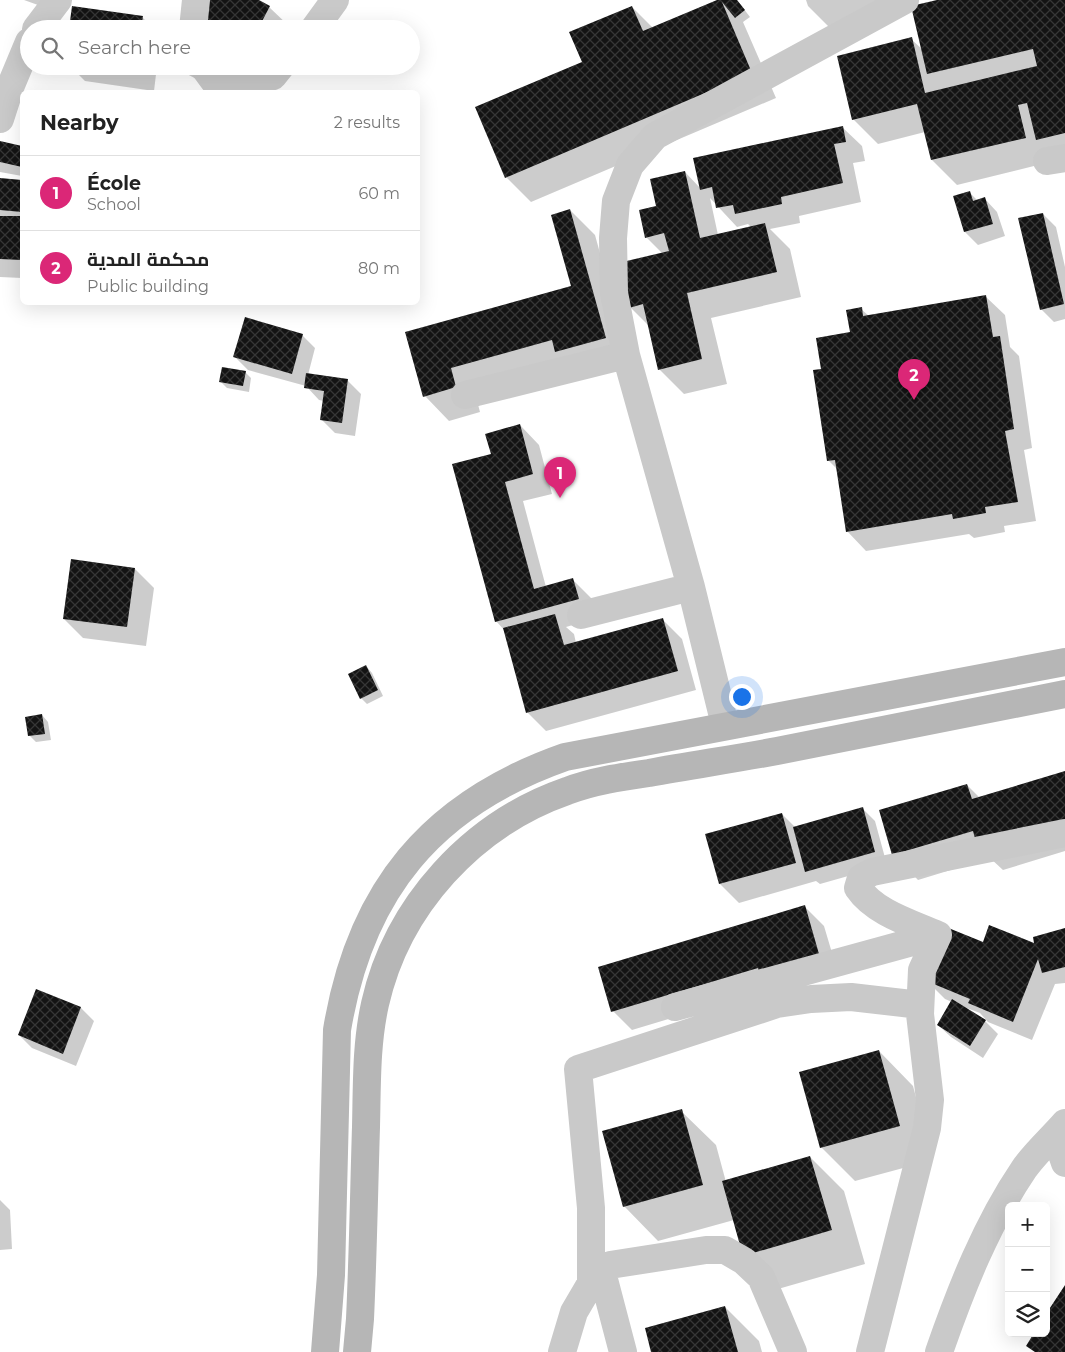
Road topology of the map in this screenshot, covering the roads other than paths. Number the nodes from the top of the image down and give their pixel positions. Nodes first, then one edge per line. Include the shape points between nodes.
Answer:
1 (58, 0) edge
2 (196, 0) edge
3 (335, 0) edge
4 (905, 0) edge
5 (43, 20) edge
6 (194, 20) edge
7 (321, 20) edge
8 (20, 63) edge
9 (210, 75) edge
10 (273, 75) edge
11 (0, 120) edge
12 (626, 355) junction
13 (465, 395) dead end
14 (691, 587) junction
15 (581, 615) dead end
16 (1065, 662) edge
17 (1065, 694) edge
18 (768, 718) junction
19 (725, 725) junction
20 (775, 751) junction
21 (1065, 833) edge
22 (938, 935) junction
23 (920, 1005) junction
24 (675, 1007) dead end
25 (1060, 1129) edge
26 (1065, 1163) edge
27 (596, 1277) junction
28 (325, 1352) edge
29 (357, 1352) edge
30 (562, 1352) edge
31 (623, 1352) edge
32 (793, 1352) edge
33 (870, 1352) edge
34 (939, 1352) edge

1 - 5 street
2 - 6 street
3 - 7 street
4 - 12 street via 655,136 630,165 616,201 613,238 614,293
8 - 11 street
9 - 10 street via 214,81 240,86
12 - 13 street
12 - 14 street
14 - 15 street
14 - 19 street
16 - 18 main road
17 - 20 main road
18 - 19 main road
18 - 20 main road
19 - 28 main road via 565,757 504,782 448,819 401,868 382,897 352,961 337,1030 332,1275
20 - 29 main road via 600,781 559,794 504,821 483,836 450,865 428,892 392,952 375,1004 370,1035
21 - 22 street via 872,872 861,878 858,888 866,898
22 - 23 street via 922,970
22 - 24 street
23 - 27 street via 852,997 777,1004 578,1069
23 - 33 street via 930,1100 927,1128
25 - 26 street
25 - 34 street via 1025,1168 985,1237 957,1300
27 - 30 street via 574,1312
27 - 31 street
27 - 32 street via 610,1265 725,1250 744,1260 761,1277

